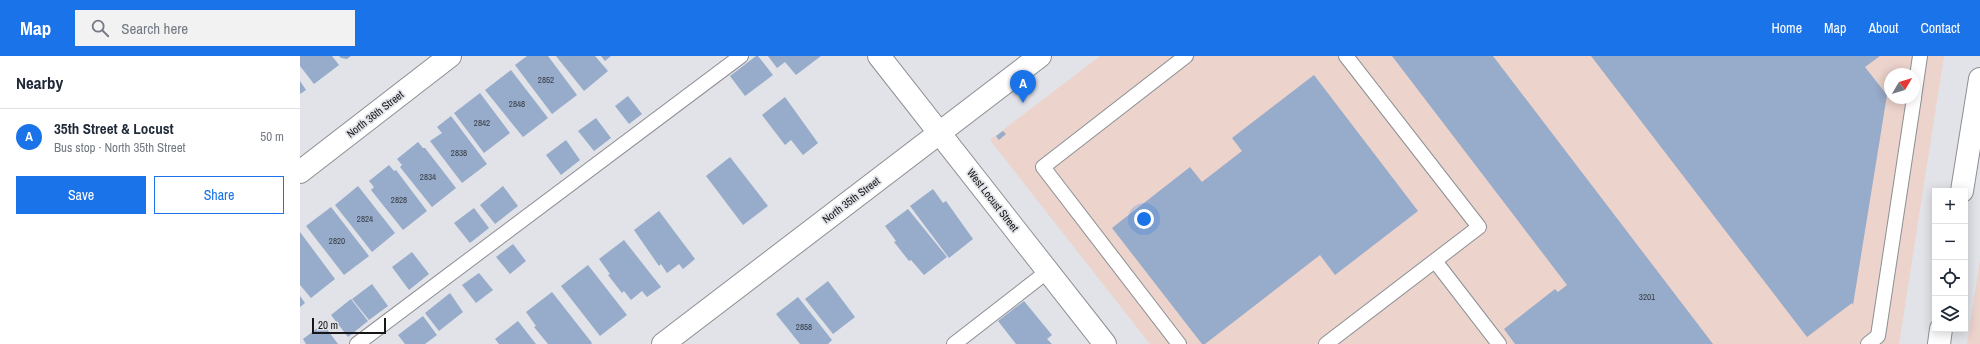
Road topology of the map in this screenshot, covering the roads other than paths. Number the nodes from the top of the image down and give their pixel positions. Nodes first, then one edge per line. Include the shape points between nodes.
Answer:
1 (450, 56) edge
2 (741, 56) edge
3 (879, 56) edge
4 (1040, 56) edge
5 (1186, 56) edge
6 (1346, 56) edge
7 (1920, 56) edge
8 (1918, 68) edge
9 (1980, 79) edge
10 (1913, 104) edge
11 (940, 132) junction
12 (300, 172) edge
13 (1962, 188) edge
14 (1435, 261) junction
15 (1048, 271) junction
16 (1940, 332) edge
17 (357, 344) edge
18 (663, 344) edge
19 (954, 344) edge
20 (1105, 344) edge
21 (1179, 344) edge
22 (1326, 344) edge
23 (1499, 344) edge
24 (1868, 344) edge
25 (1938, 344) edge

1 - 12 main road, North 36th Street
2 - 17 lane
3 - 11 main road, West Locust Street
4 - 11 main road, North 35th Street
5 - 21 lane via 1043,167
6 - 14 lane via 1479,227
7 - 8 lane
9 - 13 main road
10 - 24 lane via 1878,336
11 - 15 main road, West Locust Street
11 - 18 main road, North 35th Street
14 - 22 lane
14 - 23 lane
15 - 19 lane
15 - 20 main road, West Locust Street
16 - 25 main road

